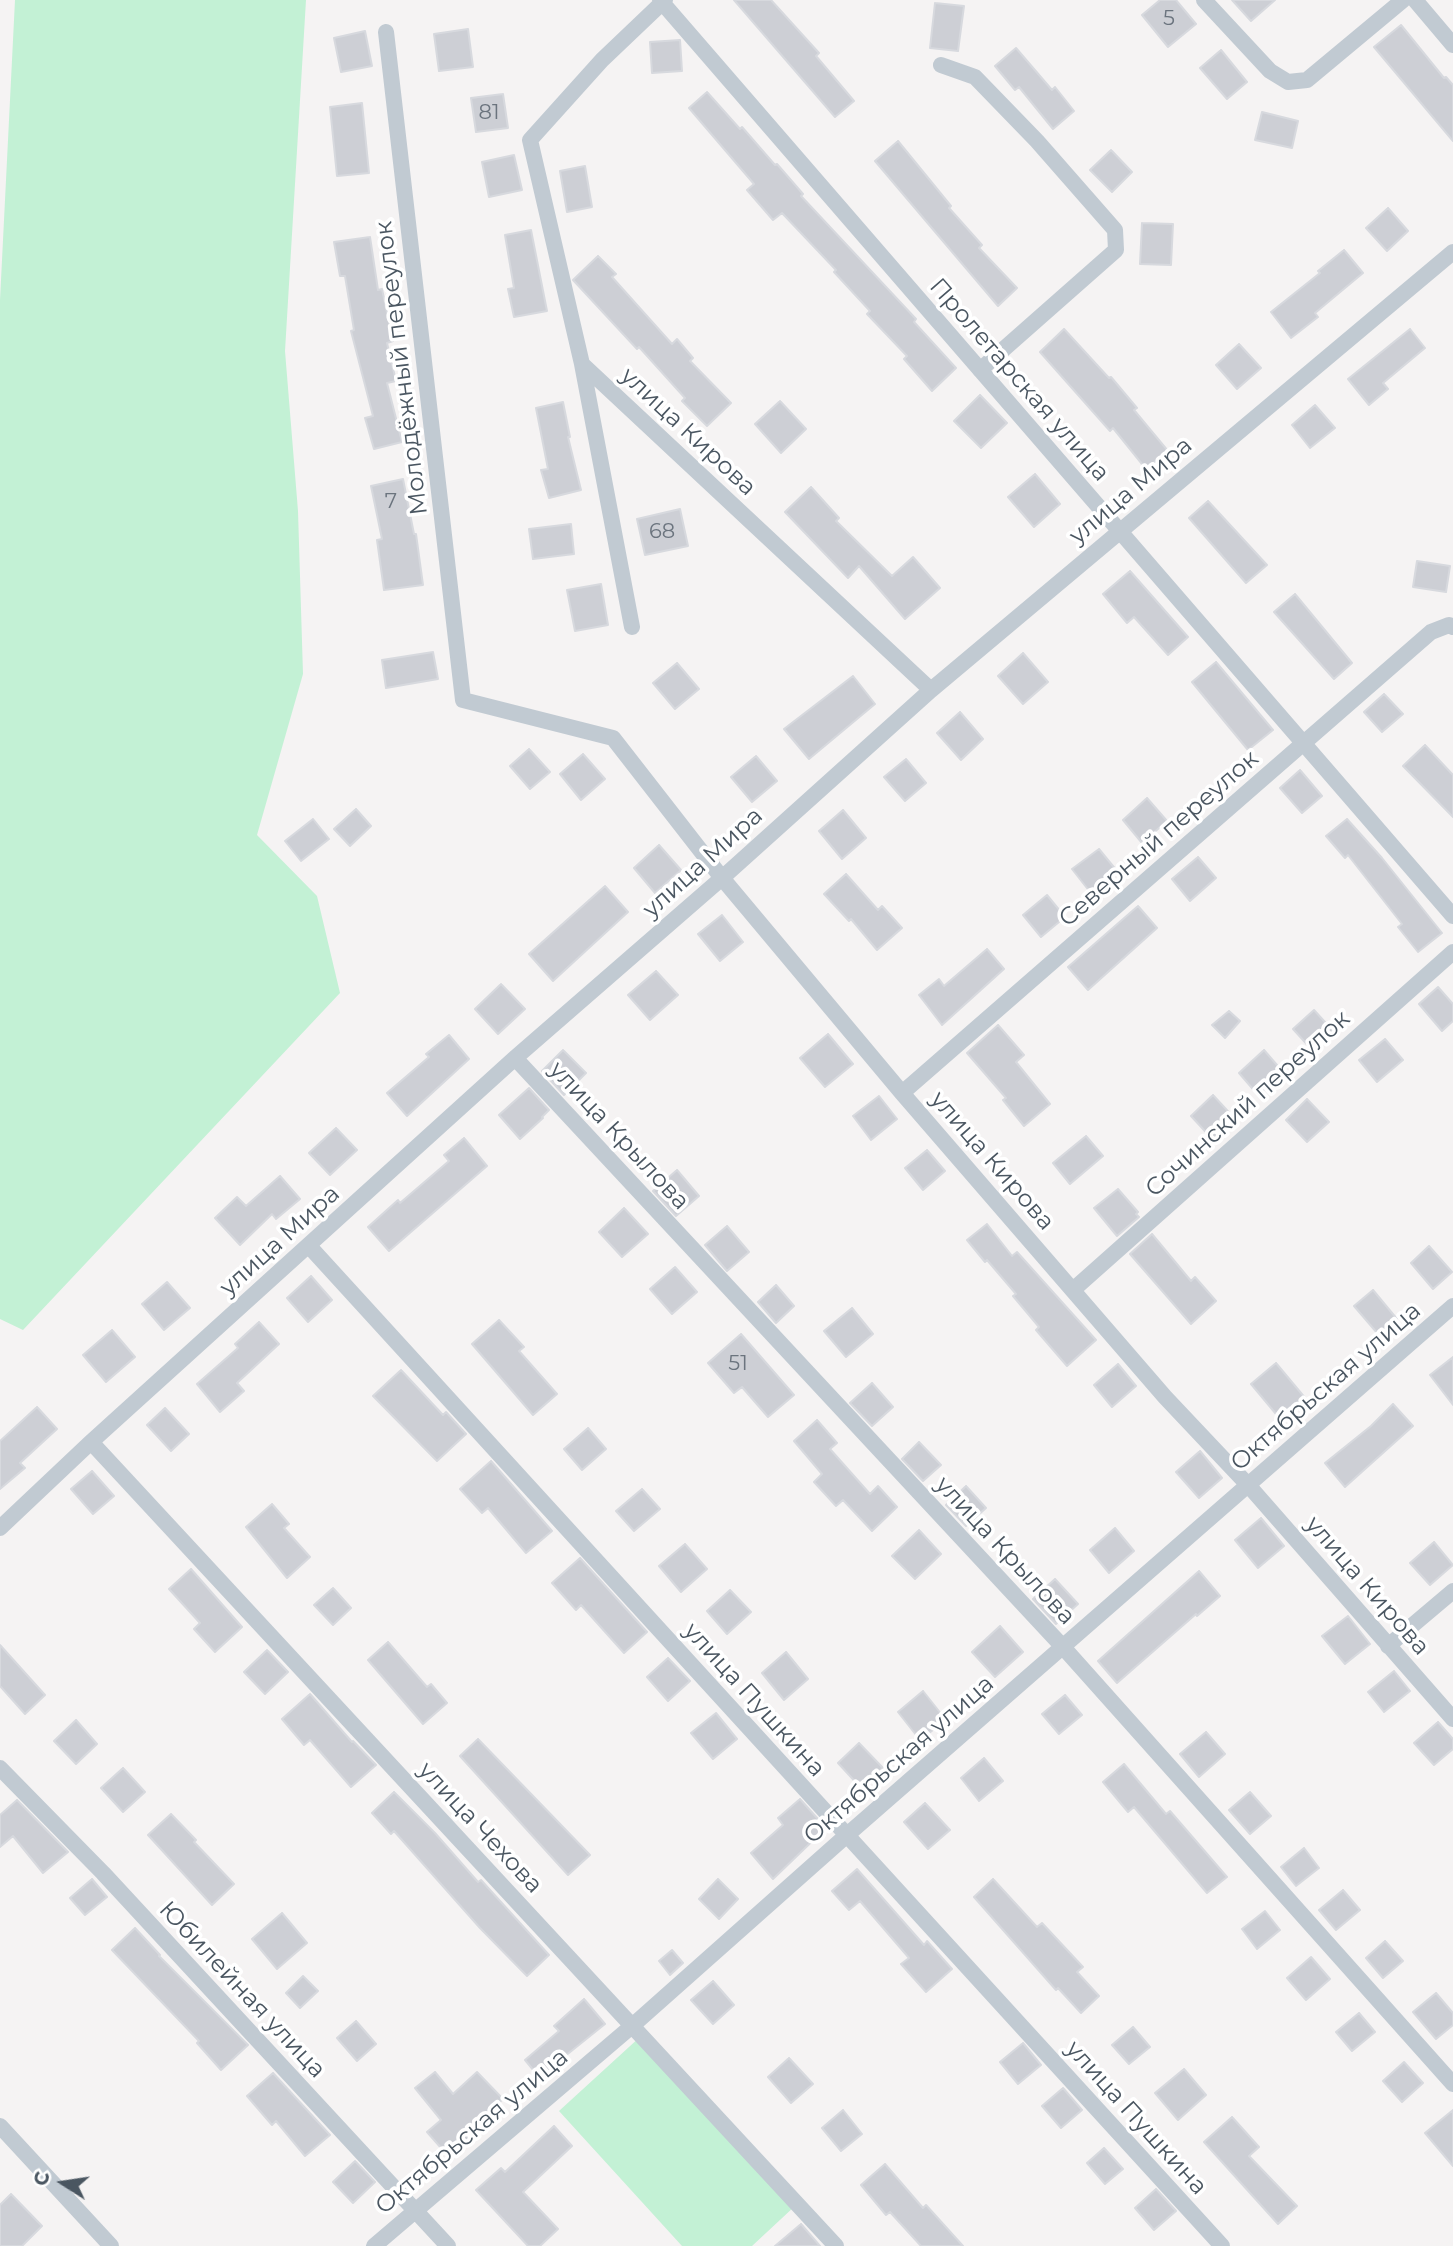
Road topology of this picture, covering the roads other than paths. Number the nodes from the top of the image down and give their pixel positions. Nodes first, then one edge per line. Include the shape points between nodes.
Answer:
1 (1204, 0) edge
2 (1403, 0) edge
3 (1415, 0) edge
4 (663, 1) edge
5 (386, 32) dead end
6 (1453, 45) edge
7 (942, 65) dead end
8 (1453, 252) edge
9 (582, 364) junction
10 (980, 370) junction
11 (1119, 530) junction
12 (1451, 626) edge
13 (632, 627) dead end
14 (930, 690) junction
15 (463, 700) joint
16 (1303, 743) junction
17 (722, 878) junction
18 (1453, 916) edge
19 (1453, 952) edge
20 (515, 1058) junction
21 (902, 1093) junction
22 (309, 1246) junction
23 (1074, 1289) junction
24 (1453, 1307) edge
25 (91, 1442) junction
26 (1249, 1486) junction
27 (0, 1528) edge
28 (1453, 1591) edge
29 (1388, 1646) junction
30 (1063, 1647) junction
31 (1453, 1719) edge
32 (0, 1768) edge
33 (847, 1835) junction
34 (632, 2026) junction
35 (1453, 2084) edge
36 (0, 2126) edge
37 (415, 2210) junction
38 (111, 2246) edge
39 (374, 2246) edge
40 (449, 2246) edge
41 (836, 2246) edge
42 (1222, 2246) edge

1 - 2 street via 1270,71 1288,82 1307,79
3 - 6 street
4 - 9 street via 530,140
4 - 10 street, Пролетарская улица
5 - 15 street, Молодёжный переулок
7 - 10 street via 975,77 1115,230 1116,250
8 - 11 street, улица Мира
9 - 13 street
9 - 14 street, улица Кирова
10 - 11 street, Пролетарская улица
11 - 14 street, улица Мира
11 - 16 street, Пролетарская улица
12 - 16 street, Северный переулок via 1431,632
14 - 17 street, улица Мира
15 - 17 street, улица Кирова via 613,738
16 - 18 street, Пролетарская улица
16 - 21 street, Северный переулок
17 - 20 street, улица Мира
17 - 21 street, улица Кирова
19 - 23 street, Сочинский переулок
20 - 22 street, улица Мира
20 - 30 street, улица Крылова
21 - 23 street, улица Кирова
22 - 25 street, улица Мира
22 - 33 street, улица Пушкина
23 - 26 street, улица Кирова via 1165,1397
24 - 26 street, Октябрьская улица
25 - 27 street, улица Мира
25 - 34 street, улица Чехова
26 - 29 street, улица Кирова
26 - 30 street, Октябрьская улица
28 - 29 street
29 - 31 street, улица Кирова
30 - 33 street, Октябрьская улица
30 - 35 street, улица Крылова
32 - 37 street, Юбилейная улица
33 - 34 street, Октябрьская улица
33 - 42 street, улица Пушкина
34 - 37 street, Октябрьская улица
34 - 41 street, улица Чехова
36 - 38 street
37 - 39 street, Октябрьская улица
37 - 40 street, Юбилейная улица

